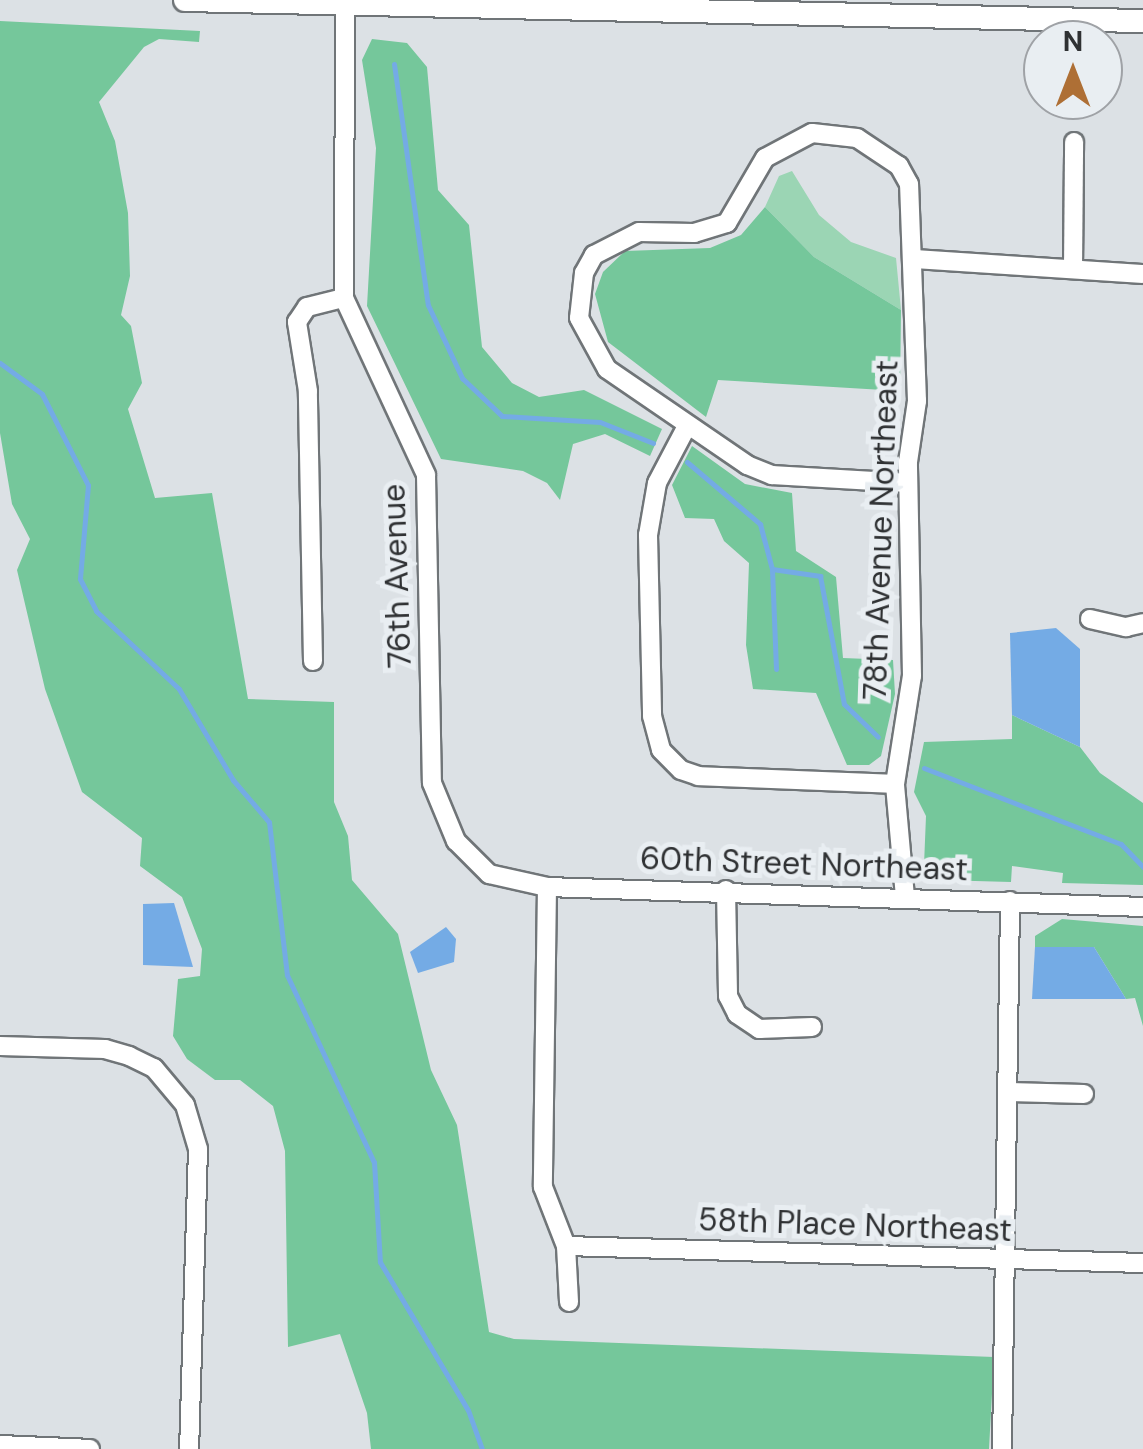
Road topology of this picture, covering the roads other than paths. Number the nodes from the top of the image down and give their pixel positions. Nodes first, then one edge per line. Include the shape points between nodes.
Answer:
1 (185, 0) edge
2 (345, 1) edge
3 (1143, 21) edge
4 (1074, 142) dead end
5 (916, 259) junction
6 (1073, 269) junction
7 (1143, 274) edge
8 (344, 298) junction
9 (687, 426) junction
10 (908, 482) junction
11 (1090, 619) dead end
12 (1143, 623) edge
13 (312, 661) dead end
14 (895, 784) junction
15 (470, 857) joint
16 (547, 886) junction
17 (726, 890) junction
18 (905, 897) junction
19 (1010, 901) junction
20 (1143, 907) edge
21 (812, 1027) dead end
22 (0, 1046) edge
23 (1009, 1092) junction
24 (1084, 1094) dead end
25 (566, 1246) junction
26 (1006, 1260) junction
27 (1143, 1263) edge
28 (568, 1302) dead end
29 (0, 1445) edge
30 (90, 1449) edge
31 (189, 1449) edge
32 (1002, 1449) edge

1 - 2 main road
2 - 3 main road
2 - 8 street, 76th Avenue
4 - 6 street
5 - 6 street
5 - 9 street, 78th Avenue Northeast via 914,207 899,166 857,138 812,133 764,158 727,223 694,233 638,232 594,255 579,294 579,318 592,350 607,369
5 - 10 street, 78th Avenue Northeast via 917,426
6 - 7 street
8 - 13 street via 307,308 297,322 308,391
8 - 15 street, 76th Avenue via 426,475 432,783 442,818
9 - 10 street via 772,476
9 - 14 street via 657,483 648,535 652,716 669,762 719,779
10 - 14 street, 78th Avenue Northeast via 912,676
11 - 12 street via 1126,627
14 - 18 street, 78th Avenue Northeast
15 - 16 street, 60th Street Northeast via 490,874
16 - 17 street, 60th Street Northeast
16 - 25 street via 543,1188
17 - 18 street, 60th Street Northeast
17 - 21 street via 727,986 737,1014 759,1029
18 - 19 street, 60th Street Northeast
19 - 20 street, 60th Street Northeast
19 - 23 street
22 - 31 street via 105,1049 154,1068 194,1126
23 - 24 street
23 - 26 street
25 - 26 street, 58th Place Northeast
25 - 28 street
26 - 27 street, 58th Place Northeast
26 - 32 street
29 - 30 street

